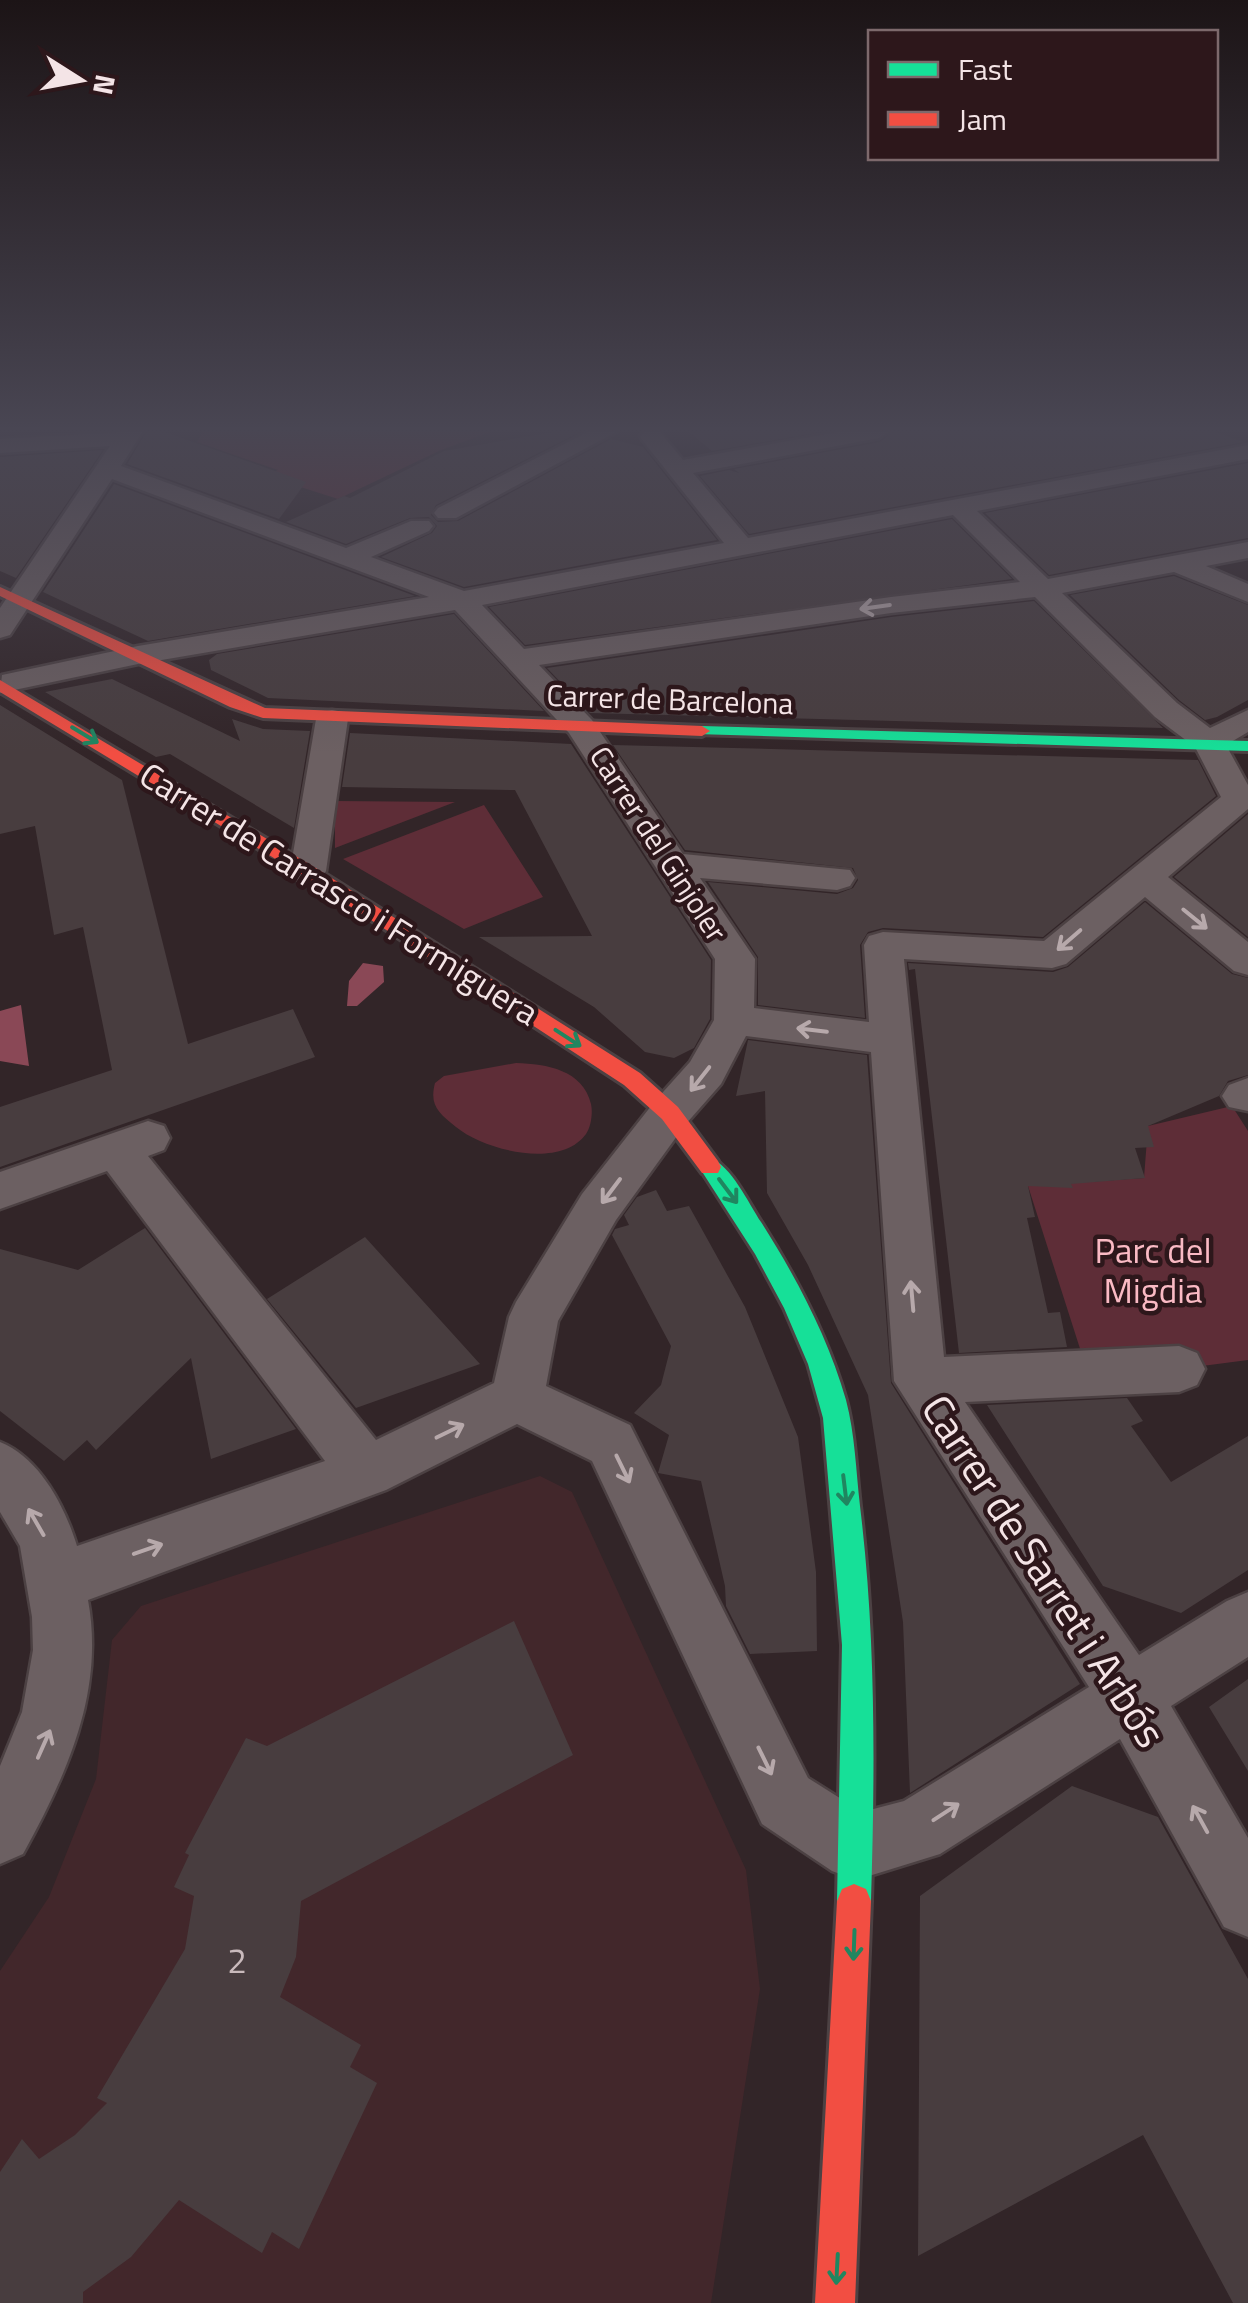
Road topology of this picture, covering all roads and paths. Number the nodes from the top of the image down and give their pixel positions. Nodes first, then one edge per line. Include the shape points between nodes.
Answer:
1 (54, 538) edge
2 (294, 538) edge
3 (391, 538) edge
4 (734, 538) edge
5 (782, 538) edge
6 (992, 538) edge
7 (740, 546) junction
8 (1248, 550) edge
9 (346, 558) junction
10 (1176, 563) junction
11 (1043, 588) junction
12 (1248, 594) edge
13 (10, 596) edge
14 (462, 600) junction
15 (0, 630) edge
16 (138, 655) junction
17 (517, 659) junction
18 (1, 684) edge
19 (332, 719) junction
20 (1248, 720) edge
21 (581, 727) junction
22 (1208, 742) junction
23 (1248, 746) edge
24 (1243, 801) edge
25 (671, 864) junction
26 (308, 871) junction
27 (1143, 876) junction
28 (836, 878) dead end
29 (1248, 962) edge
30 (734, 1020) junction
31 (889, 1040) junction
32 (670, 1113) junction
33 (0, 1191) edge
34 (1179, 1369) dead end
35 (920, 1380) junction
36 (517, 1398) junction
37 (0, 1468) edge
38 (367, 1472) junction
39 (56, 1583) junction
40 (1248, 1622) edge
41 (1132, 1698) junction
42 (0, 1831) edge
43 (856, 1848) junction
44 (1248, 1904) edge
45 (835, 2303) edge

1 - 13 street
2 - 9 street
3 - 9 street
4 - 7 street
5 - 7 street
6 - 11 street
7 - 14 street
8 - 10 street
9 - 14 street
10 - 11 street
10 - 12 street
11 -> 17 street
11 - 22 street via 1166,710
13 - 15 street
13 - 16 street, Carrer de Barcelona
14 - 16 street
14 - 17 street, Carrer del Ginjoler
16 - 18 street
16 - 19 street, Carrer de Barcelona via 249,710
17 - 21 street, Carrer del Ginjoler
18 -> 26 street, Carrer de Carrasco i Formiguera
19 - 21 street, Carrer de Barcelona
19 - 26 street
20 - 22 street
21 - 22 street, Carrer de Barcelona
21 - 25 street, Carrer del Ginjoler
22 - 23 street, Carrer de Barcelona
22 - 24 street
24 - 27 street
25 - 28 street
25 - 30 street, Carrer del Ginjoler via 734,959
26 -> 32 street, Carrer de Carrasco i Formiguera via 632,1079
27 -> 29 street
27 -> 31 street, Carrer de Sarret i Arbós via 1052,955 884,945
31 -> 30 street
30 -> 32 street, Carrer del Ginjoler via 706,1073
35 -> 31 street, Carrer de Sarret i Arbós
32 -> 36 street via 599,1207 534,1316
32 -> 43 street, Carrer de Carrasco i Formiguera via 749,1219 832,1396 855,1572 861,1741
33 - 38 street via 133,1144
34 - 35 street
35 - 41 street, Carrer de Sarret i Arbós
38 -> 36 street
36 -> 43 street via 610,1443 785,1801
39 -> 37 street via 40,1524
39 -> 38 street
42 -> 39 street via 50,1734 64,1640
40 - 41 street
43 -> 41 street via 917,1831
44 -> 41 street, Carrer de Sarret i Arbós
43 -> 45 street, Carrer de Carrasco i Formiguera

